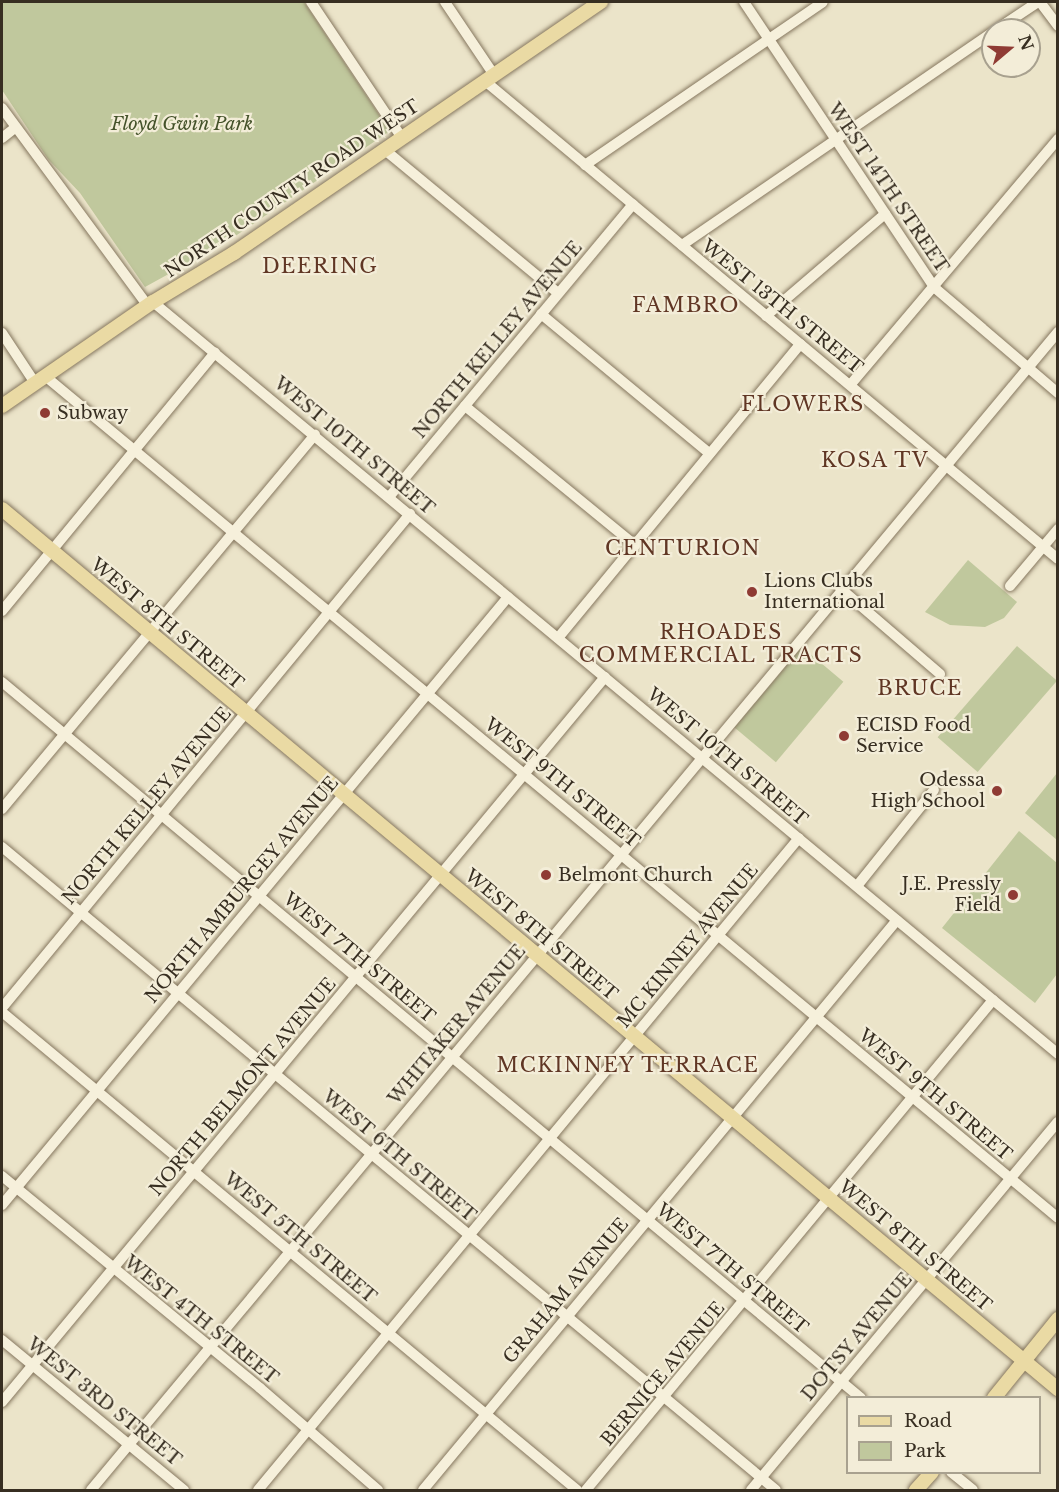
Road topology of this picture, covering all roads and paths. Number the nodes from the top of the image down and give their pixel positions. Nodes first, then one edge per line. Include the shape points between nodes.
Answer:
1 (311, 2) edge
2 (445, 2) edge
3 (601, 2) edge
4 (744, 2) edge
5 (823, 2) edge
6 (1039, 2) edge
7 (1014, 18) edge
8 (1058, 26) edge
9 (769, 39) junction
10 (981, 40) edge
11 (489, 78) junction
12 (2, 108) edge
13 (15, 128) junction
14 (2, 138) edge
15 (402, 138) junction
16 (1058, 139) edge
17 (836, 140) junction
18 (385, 150) junction
19 (585, 165) junction
20 (633, 204) junction
21 (885, 214) junction
22 (682, 245) junction
23 (935, 288) junction
24 (558, 293) junction
25 (150, 304) junction
26 (541, 314) junction
27 (766, 316) junction
28 (1058, 332) edge
29 (2, 333) edge
30 (800, 344) junction
31 (215, 353) junction
32 (1027, 368) junction
33 (40, 379) junction
34 (851, 384) junction
35 (1058, 393) edge
36 (2, 406) edge
37 (465, 406) junction
38 (315, 434) junction
39 (135, 451) junction
40 (710, 454) junction
41 (946, 463) junction
42 (389, 497) junction
43 (2, 509) edge
44 (410, 514) junction
45 (1058, 529) edge
46 (233, 532) junction
47 (635, 545) junction
48 (1043, 547) junction
49 (51, 551) junction
50 (1058, 559) edge
51 (1010, 586) dead end
52 (840, 588) junction
53 (508, 597) junction
54 (330, 610) junction
55 (2, 611) edge
56 (149, 633) junction
57 (558, 638) junction
58 (940, 674) dead end
59 (605, 677) junction
60 (2, 682) edge
61 (427, 694) junction
62 (246, 714) junction
63 (64, 734) junction
64 (703, 755) junction
65 (524, 774) junction
66 (934, 790) dead end
67 (342, 794) junction
68 (2, 809) edge
69 (162, 815) junction
70 (799, 838) junction
71 (2, 847) edge
72 (622, 853) junction
73 (439, 874) junction
74 (857, 886) junction
75 (259, 896) junction
76 (81, 913) junction
77 (897, 920) junction
78 (718, 936) junction
79 (537, 955) junction
80 (356, 977) junction
81 (178, 993) junction
82 (993, 1000) junction
83 (2, 1010) edge
84 (816, 1017) junction
85 (635, 1036) junction
86 (1058, 1054) edge
87 (453, 1056) junction
88 (275, 1074) junction
89 (97, 1091) junction
90 (913, 1098) junction
91 (733, 1118) junction
92 (1058, 1122) edge
93 (550, 1138) junction
94 (372, 1153) junction
95 (194, 1172) junction
96 (2, 1176) edge
97 (1010, 1179) junction
98 (16, 1188) junction
99 (830, 1199) junction
100 (2, 1205) edge
101 (1058, 1218) edge
102 (647, 1220) junction
103 (469, 1236) junction
104 (291, 1251) junction
105 (113, 1269) junction
106 (927, 1279) junction
107 (745, 1301) junction
108 (567, 1317) junction
109 (1058, 1319) edge
110 (388, 1333) junction
111 (2, 1340) edge
112 (210, 1347) junction
113 (1024, 1360) junction
114 (32, 1363) junction
115 (842, 1381) junction
116 (1058, 1389) edge
117 (859, 1396) edge
118 (996, 1396) edge
119 (664, 1398) junction
120 (2, 1402) edge
121 (486, 1415) junction
122 (307, 1431) junction
123 (130, 1444) junction
124 (931, 1474) edge
125 (952, 1474) edge
126 (761, 1478) junction
127 (91, 1491) edge
128 (184, 1491) edge
129 (258, 1491) edge
130 (378, 1491) edge
131 (423, 1491) edge
132 (577, 1491) edge
133 (586, 1491) edge
134 (751, 1491) edge
135 (776, 1491) edge
136 (916, 1491) edge
137 (973, 1491) edge

1 - 15 street
2 - 11 street, WEST 13TH STREET
3 - 11 main road, NORTH COUNTY ROAD WEST
4 - 9 street, WEST 14TH STREET
5 - 9 street
6 - 7 street
6 - 8 street
9 - 17 street, WEST 14TH STREET
9 - 19 street
10 - 17 street
11 - 15 main road, NORTH COUNTY ROAD WEST
11 - 19 street, WEST 13TH STREET
12 - 13 street, WEST 10TH STREET
13 - 14 street
13 - 25 street, WEST 10TH STREET
15 - 18 main road, NORTH COUNTY ROAD WEST
16 - 23 street
17 - 21 street, WEST 14TH STREET
17 - 22 street
18 - 24 street
18 - 25 main road, NORTH COUNTY ROAD WEST via 234,253
19 - 20 street, WEST 13TH STREET
20 - 22 street, WEST 13TH STREET
20 - 24 street, NORTH KELLEY AVENUE
21 - 23 street, WEST 14TH STREET
21 - 27 street
22 - 27 street, WEST 13TH STREET
23 - 32 street, WEST 14TH STREET
23 - 34 street
24 - 26 street, NORTH KELLEY AVENUE
25 - 31 street, WEST 10TH STREET
25 - 33 main road, NORTH COUNTY ROAD WEST
26 - 37 street, NORTH KELLEY AVENUE
26 - 40 street
27 - 30 street, WEST 13TH STREET
28 - 32 street, WHITAKER AVENUE
29 - 33 street, WEST 9TH STREET
30 - 34 street, WEST 13TH STREET
30 - 40 street
31 - 38 street, WEST 10TH STREET
31 - 39 street
32 - 35 street, WEST 14TH STREET
32 - 41 street, WHITAKER AVENUE
33 - 36 main road, NORTH COUNTY ROAD WEST
33 - 39 street, WEST 9TH STREET
34 - 41 street, WEST 13TH STREET
37 - 42 street, NORTH KELLEY AVENUE
37 - 47 street
38 - 42 street, WEST 10TH STREET
38 - 46 street
39 - 46 street, WEST 9TH STREET
39 - 49 street
40 - 47 street
41 - 48 street, WEST 13TH STREET
41 - 52 street, WHITAKER AVENUE
42 - 44 street, WEST 10TH STREET
43 - 49 main road, WEST 8TH STREET
44 - 53 street, WEST 10TH STREET
44 - 54 street, NORTH KELLEY AVENUE
45 - 48 street
46 - 54 street, WEST 9TH STREET
46 - 56 street
47 - 57 street
48 - 50 street, WEST 13TH STREET
48 - 51 street
49 - 55 street
49 - 56 main road, WEST 8TH STREET
52 - 58 street
52 - 64 street, WHITAKER AVENUE
53 - 57 street, WEST 10TH STREET
53 - 61 street, NORTH AMBURGEY AVENUE
54 - 61 street, WEST 9TH STREET
54 - 62 street, NORTH KELLEY AVENUE
56 - 62 main road, WEST 8TH STREET
56 - 63 street
57 - 59 street, WEST 10TH STREET
59 - 64 street, WEST 10TH STREET
59 - 65 street, NORTH BELMONT AVENUE
60 - 63 street, WEST 7TH STREET
61 - 65 street, WEST 9TH STREET
61 - 67 street, NORTH AMBURGEY AVENUE
62 - 67 main road, WEST 8TH STREET
62 - 69 street, NORTH KELLEY AVENUE
63 - 68 street
63 - 69 street, WEST 7TH STREET
64 - 70 street, WEST 10TH STREET
64 - 72 street, WHITAKER AVENUE
65 - 72 street, WEST 9TH STREET
65 - 73 street, NORTH BELMONT AVENUE
66 - 74 street
67 - 73 main road, WEST 8TH STREET
67 - 75 street, NORTH AMBURGEY AVENUE
69 - 75 street, WEST 7TH STREET
69 - 76 street, NORTH KELLEY AVENUE
70 - 74 street, WEST 10TH STREET
70 - 78 street, MC KINNEY AVENUE
71 - 76 street, WEST 6TH STREET
72 - 78 street, WEST 9TH STREET
72 - 79 street, WHITAKER AVENUE
73 - 79 main road, WEST 8TH STREET
73 - 80 street, NORTH BELMONT AVENUE
74 - 77 street, WEST 10TH STREET
75 - 80 street, WEST 7TH STREET
75 - 81 street, NORTH AMBURGEY AVENUE
76 - 81 street, WEST 6TH STREET
76 - 83 street, NORTH KELLEY AVENUE
77 - 82 street, WEST 10TH STREET
77 - 84 street, GRAHAM AVENUE
78 - 84 street, WEST 9TH STREET
78 - 85 street, MC KINNEY AVENUE
79 - 85 main road, WEST 8TH STREET
79 - 87 street, WHITAKER AVENUE
80 - 87 street, WEST 7TH STREET
80 - 88 street, NORTH BELMONT AVENUE
81 - 88 street, WEST 6TH STREET
81 - 89 street, NORTH AMBURGEY AVENUE
82 - 86 street, WEST 10TH STREET
82 - 90 street, BERNICE AVENUE
83 - 89 street, WEST 5TH STREET
84 - 90 street, WEST 9TH STREET
84 - 91 street, GRAHAM AVENUE
85 - 91 main road, WEST 8TH STREET
85 - 93 street, MC KINNEY AVENUE
87 - 93 street, WEST 7TH STREET
87 - 94 street, WHITAKER AVENUE
88 - 94 street, WEST 6TH STREET
88 - 95 street, NORTH BELMONT AVENUE
89 - 95 street, WEST 5TH STREET
89 - 98 street, NORTH AMBURGEY AVENUE
90 - 97 street, WEST 9TH STREET
90 - 99 street, BERNICE AVENUE
91 - 99 main road, WEST 8TH STREET
91 - 102 street, GRAHAM AVENUE
92 - 97 street, DOTSY AVENUE
93 - 102 street, WEST 7TH STREET
93 - 103 street, MC KINNEY AVENUE
94 - 103 street, WEST 6TH STREET
94 - 104 street, WHITAKER AVENUE
95 - 104 street, WEST 5TH STREET
95 - 105 street, NORTH BELMONT AVENUE
96 - 98 street, WEST 4TH STREET
97 - 101 street, WEST 9TH STREET
97 - 106 street, DOTSY AVENUE
98 - 100 street, NORTH AMBURGEY AVENUE
98 - 105 street, WEST 4TH STREET
99 - 106 main road, WEST 8TH STREET
99 - 107 street, BERNICE AVENUE
102 - 107 street, WEST 7TH STREET
102 - 108 street, GRAHAM AVENUE
103 - 108 street, WEST 6TH STREET
103 - 110 street, MC KINNEY AVENUE
104 - 110 street, WEST 5TH STREET
104 - 112 street, WHITAKER AVENUE
105 - 112 street, WEST 4TH STREET
105 - 114 street, NORTH BELMONT AVENUE
106 - 113 main road, WEST 8TH STREET
106 - 115 street, DOTSY AVENUE
107 - 115 street, WEST 7TH STREET
107 - 119 street, BERNICE AVENUE
108 - 119 street, WEST 6TH STREET
108 - 121 street, GRAHAM AVENUE
109 - 113 main road
110 - 121 street, WEST 5TH STREET
110 - 122 street, MC KINNEY AVENUE
111 - 114 street, WEST 3RD STREET
112 - 122 street, WEST 4TH STREET
112 - 123 street, WHITAKER AVENUE
113 - 116 main road, WEST 8TH STREET
113 - 118 main road
114 - 120 street, NORTH BELMONT AVENUE
114 - 123 street, WEST 3RD STREET
115 - 117 street, WEST 7TH STREET
115 - 126 street, DOTSY AVENUE
119 - 126 street, WEST 6TH STREET
119 - 133 street, BERNICE AVENUE
121 - 131 street, GRAHAM AVENUE
121 - 132 street, WEST 5TH STREET
122 - 129 street, MC KINNEY AVENUE
122 - 130 street, WEST 4TH STREET
123 - 127 street, WHITAKER AVENUE
123 - 128 street, WEST 3RD STREET
124 - 136 main road
125 - 137 street
126 - 134 street, DOTSY AVENUE
126 - 135 street, WEST 6TH STREET

